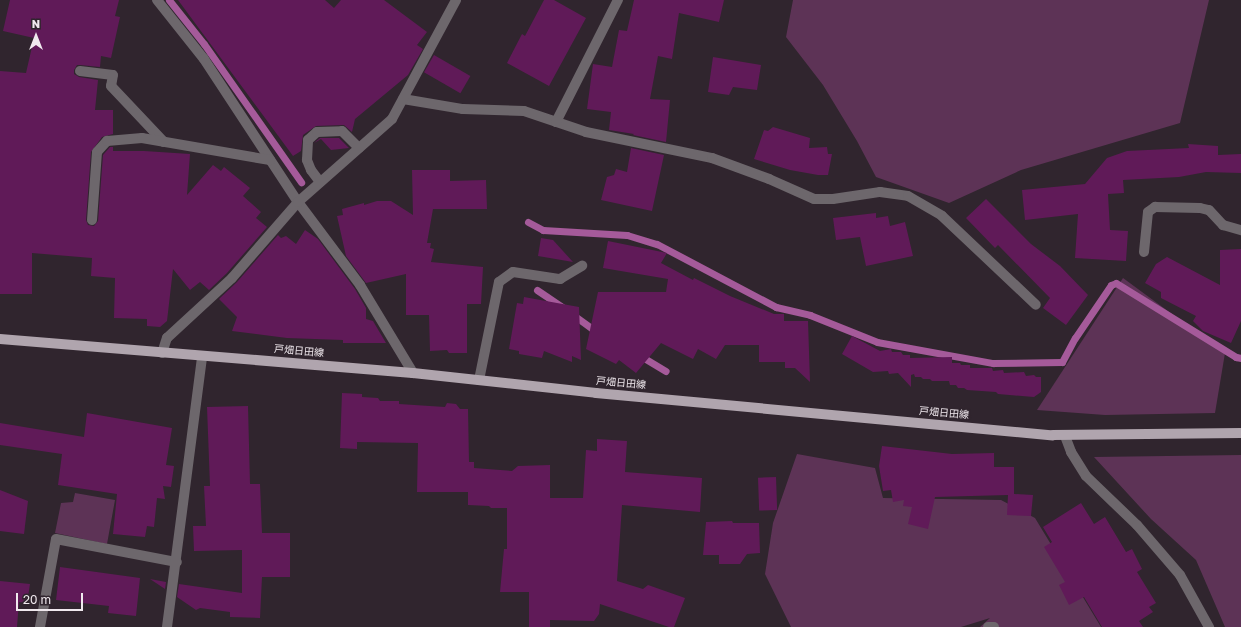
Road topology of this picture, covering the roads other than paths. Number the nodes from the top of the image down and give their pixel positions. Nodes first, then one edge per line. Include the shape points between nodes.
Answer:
1 (157, 0) edge
2 (456, 0) edge
3 (618, 0) edge
4 (80, 71) dead end
5 (403, 99) junction
6 (556, 122) junction
7 (164, 142) junction
8 (359, 148) junction
9 (270, 160) junction
10 (320, 182) junction
11 (298, 202) junction
12 (92, 220) dead end
13 (1241, 230) edge
14 (1144, 252) dead end
15 (582, 266) dead end
16 (1036, 305) dead end
17 (0, 339) edge
18 (162, 354) junction
19 (202, 356) junction
20 (413, 373) junction
21 (479, 380) junction
22 (1241, 433) edge
23 (1065, 436) junction
24 (177, 562) junction
25 (40, 627) edge
26 (168, 627) edge
27 (988, 627) edge
28 (994, 627) edge
29 (1209, 627) edge

1 - 9 street via 204,59
2 - 5 street
3 - 6 street
4 - 7 street via 113,75 111,86
5 - 6 street via 463,108 524,111
5 - 8 street via 392,119
6 - 16 street via 586,132 712,158 814,199 833,199 880,192 908,196 942,216
7 - 9 street
7 - 12 street via 142,138 107,141 97,152
8 - 10 street
8 - 10 street via 342,131 317,132 308,140 307,160
9 - 11 street
10 - 11 street
11 - 18 street via 232,278 167,338
11 - 20 street via 360,285
13 - 14 street via 1222,225 1209,210 1155,207 1148,212
15 - 21 street via 560,279 513,272 499,282
17 - 18 main road, 戸畑日田線
18 - 19 main road, 戸畑日田線
19 - 20 main road, 戸畑日田線
19 - 24 street
20 - 21 main road, 戸畑日田線
21 - 23 main road, 戸畑日田線
22 - 23 main road, 戸畑日田線
23 - 29 street via 1086,476 1137,525 1180,576
24 - 25 street via 56,538
24 - 26 street
27 - 28 street

